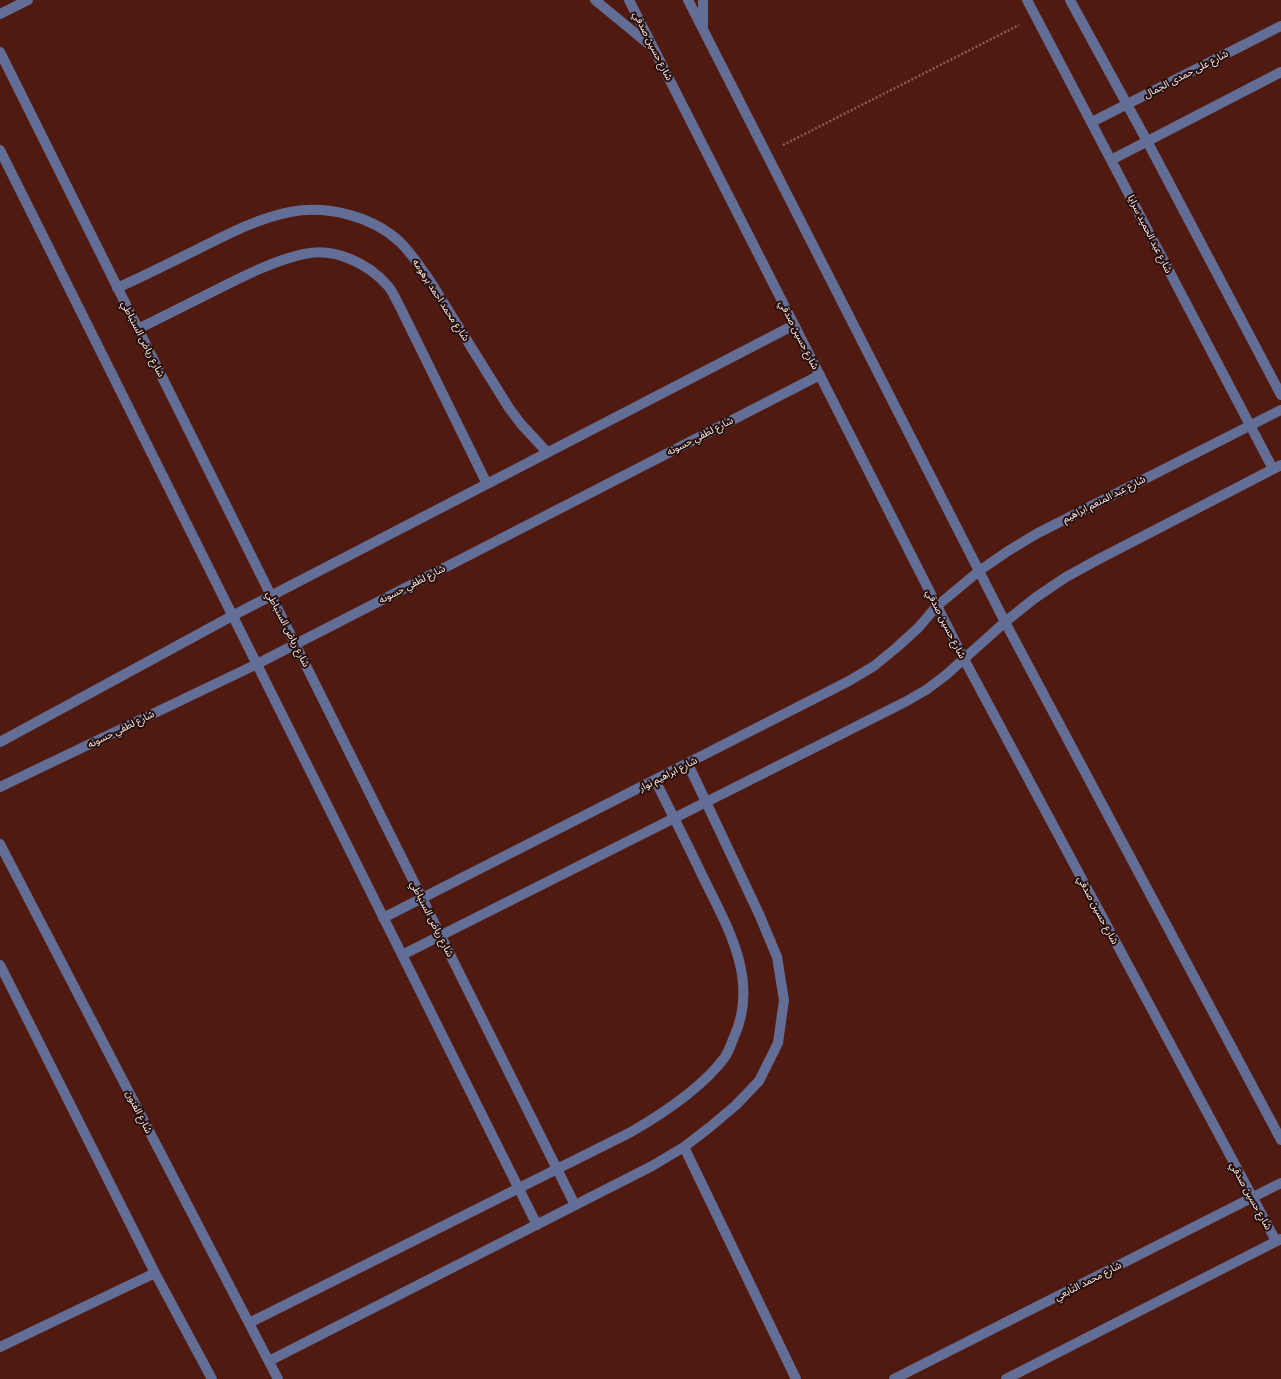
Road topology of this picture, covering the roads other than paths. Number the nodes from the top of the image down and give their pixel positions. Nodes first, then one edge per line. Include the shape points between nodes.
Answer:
1 (28, 0) edge
2 (595, 0) edge
3 (630, 0) edge
4 (688, 0) edge
5 (702, 0) edge
6 (1027, 0) edge
7 (1070, 0) edge
8 (0, 14) edge
9 (1281, 26) edge
10 (703, 30) junction
11 (655, 50) junction
12 (0, 52) edge
13 (1281, 72) edge
14 (1127, 104) junction
15 (1092, 122) junction
16 (1147, 141) junction
17 (0, 150) edge
18 (1111, 160) junction
19 (118, 288) junction
20 (794, 325) junction
21 (138, 329) junction
22 (820, 375) junction
23 (1281, 395) edge
24 (1281, 410) edge
25 (1250, 425) junction
26 (547, 452) junction
27 (1277, 467) edge
28 (487, 484) junction
29 (979, 571) junction
30 (271, 596) junction
31 (937, 606) junction
32 (232, 616) junction
33 (1005, 622) junction
34 (295, 644) junction
35 (964, 659) junction
36 (257, 664) junction
37 (0, 742) edge
38 (688, 764) junction
39 (655, 780) junction
40 (0, 787) edge
41 (706, 803) junction
42 (674, 819) junction
43 (0, 844) edge
44 (422, 898) junction
45 (384, 918) junction
46 (441, 936) junction
47 (402, 955) junction
48 (0, 965) edge
49 (1281, 1140) edge
50 (684, 1147) junction
51 (558, 1170) junction
52 (1281, 1183) edge
53 (519, 1189) junction
54 (1252, 1198) junction
55 (575, 1205) junction
56 (537, 1225) junction
57 (1279, 1240) edge
58 (155, 1273) junction
59 (249, 1323) junction
60 (0, 1347) edge
61 (269, 1361) junction
62 (1019, 1376) edge
63 (212, 1379) edge
64 (278, 1379) edge
65 (796, 1379) edge
66 (894, 1379) edge
67 (1006, 1379) edge

1 - 8 street
2 - 11 street
3 - 11 street, شارع حسين صدقي
4 - 10 street
5 - 10 street
6 - 15 street, شارع عبد الحميد سرايا
7 - 14 street
9 - 14 street, شارع على حمدى الجمال
10 - 29 street
11 - 20 street, شارع حسين صدقي
12 - 19 street, شارع رياض السنباطي
13 - 16 street
14 - 15 street, شارع على حمدى الجمال
14 - 16 street
15 - 18 street, شارع عبد الحميد سرايا
16 - 18 street
16 - 23 street
17 - 32 street
18 - 25 street, شارع عبد الحميد سرايا
19 - 21 street, شارع رياض السنباطي
19 - 26 street, شارع محمد احمد برهومه via 232,232 269,218 290,212 312,210 358,218 381,228 400,242 416,261 509,408
20 - 22 street, شارع حسين صدقي
20 - 26 street
21 - 28 street via 243,276 282,260 305,253 329,253 352,259 372,270 389,287
21 - 30 street, شارع رياض السنباطي
22 - 31 street, شارع حسين صدقي
22 - 34 street, شارع لطفي حسونه
24 - 25 street, شارع عبد المنعم ابراهيم
25 - 27 street, شارع عبد الحميد سرايا
25 - 29 street, شارع عبد المنعم ابراهيم via 1038,533
26 - 28 street
27 - 33 street via 1066,577
28 - 30 street
29 - 31 street, شارع عبد المنعم ابراهيم
29 - 33 street
30 - 32 street
30 - 34 street, شارع رياض السنباطي
31 - 35 street, شارع حسين صدقي
31 - 38 street, شارع ابراهيم نوار via 896,648 862,674
32 - 36 street
32 - 37 street
33 - 35 street
33 - 49 street
34 - 36 street, شارع لطفي حسونه
34 - 44 street, شارع رياض السنباطي
35 - 41 street via 931,686 906,702
35 - 54 street, شارع حسين صدقي
36 - 40 street, شارع لطفي حسونه
36 - 45 street
38 - 39 street, شارع ابراهيم نوار
38 - 41 street
39 - 42 street
39 - 44 street, شارع ابراهيم نوار
41 - 42 street
41 - 50 street via 777,957 784,1000 778,1043 759,1081 736,1106
42 - 46 street
42 - 51 street via 729,931 740,960 744,993 739,1026 725,1056 682,1099 658,1117
43 - 59 street, شارع الفنون
44 - 45 street, شارع ابراهيم نوار
44 - 46 street, شارع رياض السنباطي
45 - 47 street
46 - 47 street
46 - 51 street, شارع رياض السنباطي
47 - 53 street
48 - 58 street
50 - 55 street
50 - 65 street
51 - 53 street
51 - 55 street, شارع رياض السنباطي
52 - 54 street, شارع محمد التابعي
53 - 56 street
53 - 59 street
54 - 57 street, شارع حسين صدقي
54 - 66 street, شارع محمد التابعي
55 - 56 street
56 - 61 street
57 - 62 street
58 - 60 street
58 - 63 street
59 - 61 street, شارع الفنون
61 - 64 street, شارع الفنون
62 - 67 street

